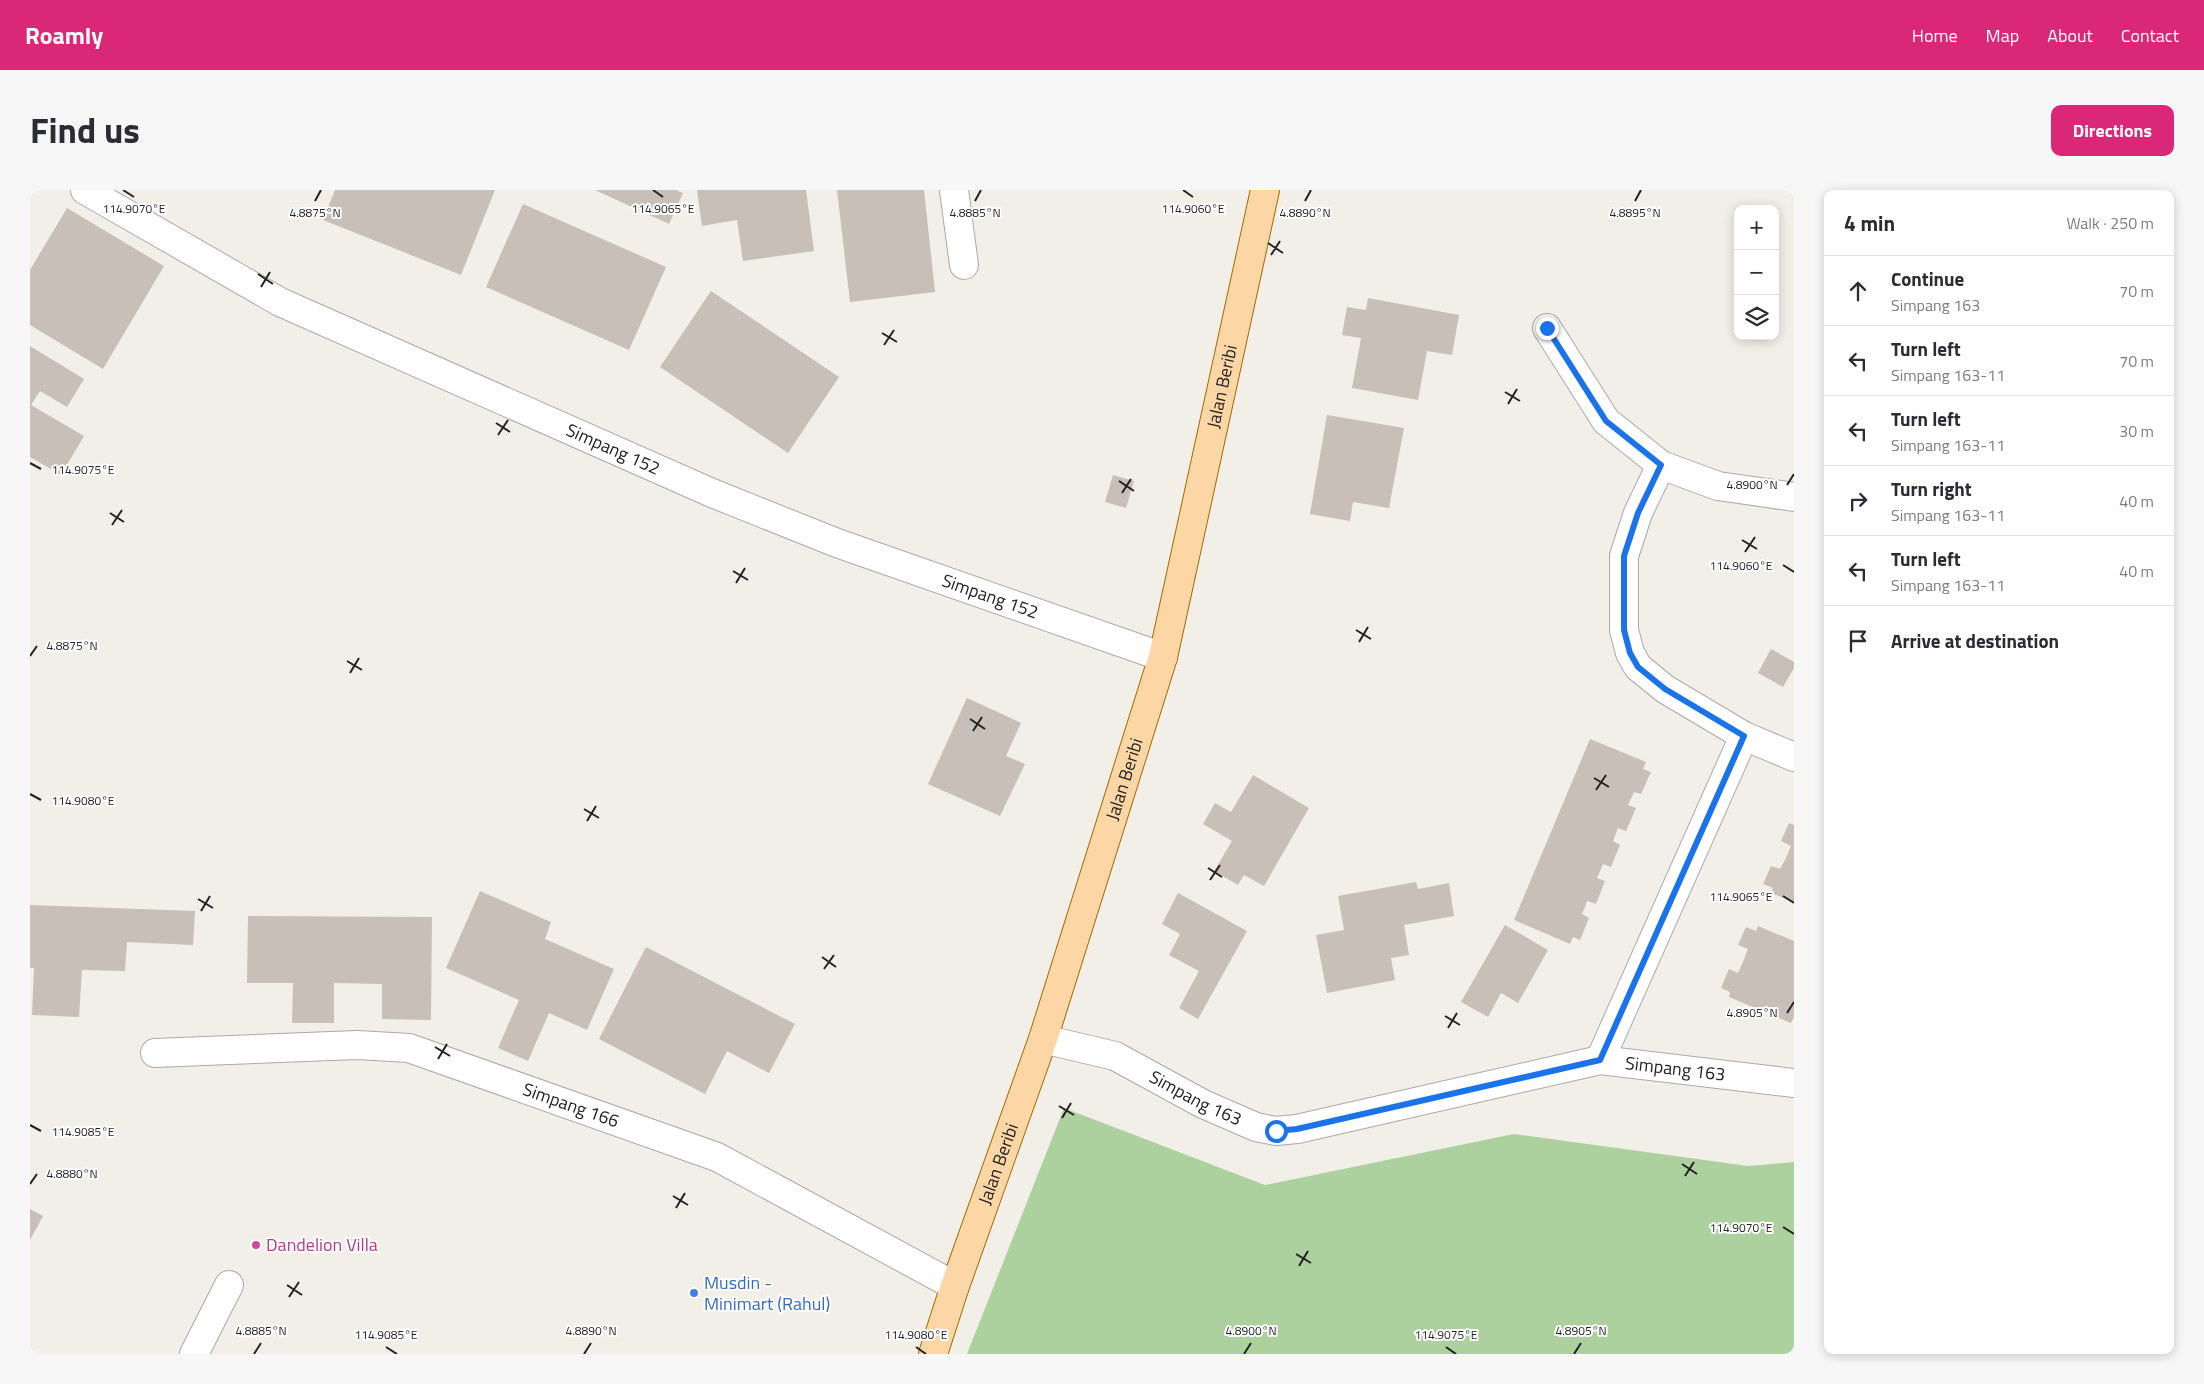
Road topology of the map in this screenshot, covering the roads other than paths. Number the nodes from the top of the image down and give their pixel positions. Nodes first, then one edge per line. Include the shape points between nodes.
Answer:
1 (85, 190) edge
2 (954, 190) edge
3 (1265, 190) edge
4 (964, 264) dead end
5 (1547, 328) dead end
6 (1661, 465) junction
7 (1794, 498) edge
8 (1163, 656) junction
9 (1744, 736) junction
10 (1794, 757) edge
11 (1044, 1039) junction
12 (155, 1053) dead end
13 (1600, 1060) junction
14 (1794, 1083) edge
15 (229, 1285) dead end
16 (955, 1286) junction
17 (194, 1354) edge
18 (934, 1354) edge

1 - 8 street, Simpang 152 via 280,302 712,493 846,546
2 - 4 street
3 - 8 main road, Jalan Beribi
5 - 6 street via 1606,421
6 - 7 street via 1718,486
6 - 9 street via 1638,513 1624,556 1624,630 1630,653 1638,667 1665,689
8 - 11 main road, Jalan Beribi
9 - 10 street
9 - 13 street
11 - 13 street, Simpang 163 via 1114,1056 1203,1104 1256,1127 1276,1131 1297,1129
11 - 16 main road, Jalan Beribi
12 - 16 street, Simpang 166 via 357,1045 410,1048 717,1157
13 - 14 street, Simpang 163
15 - 17 street
16 - 18 main road, Jalan Beribi

